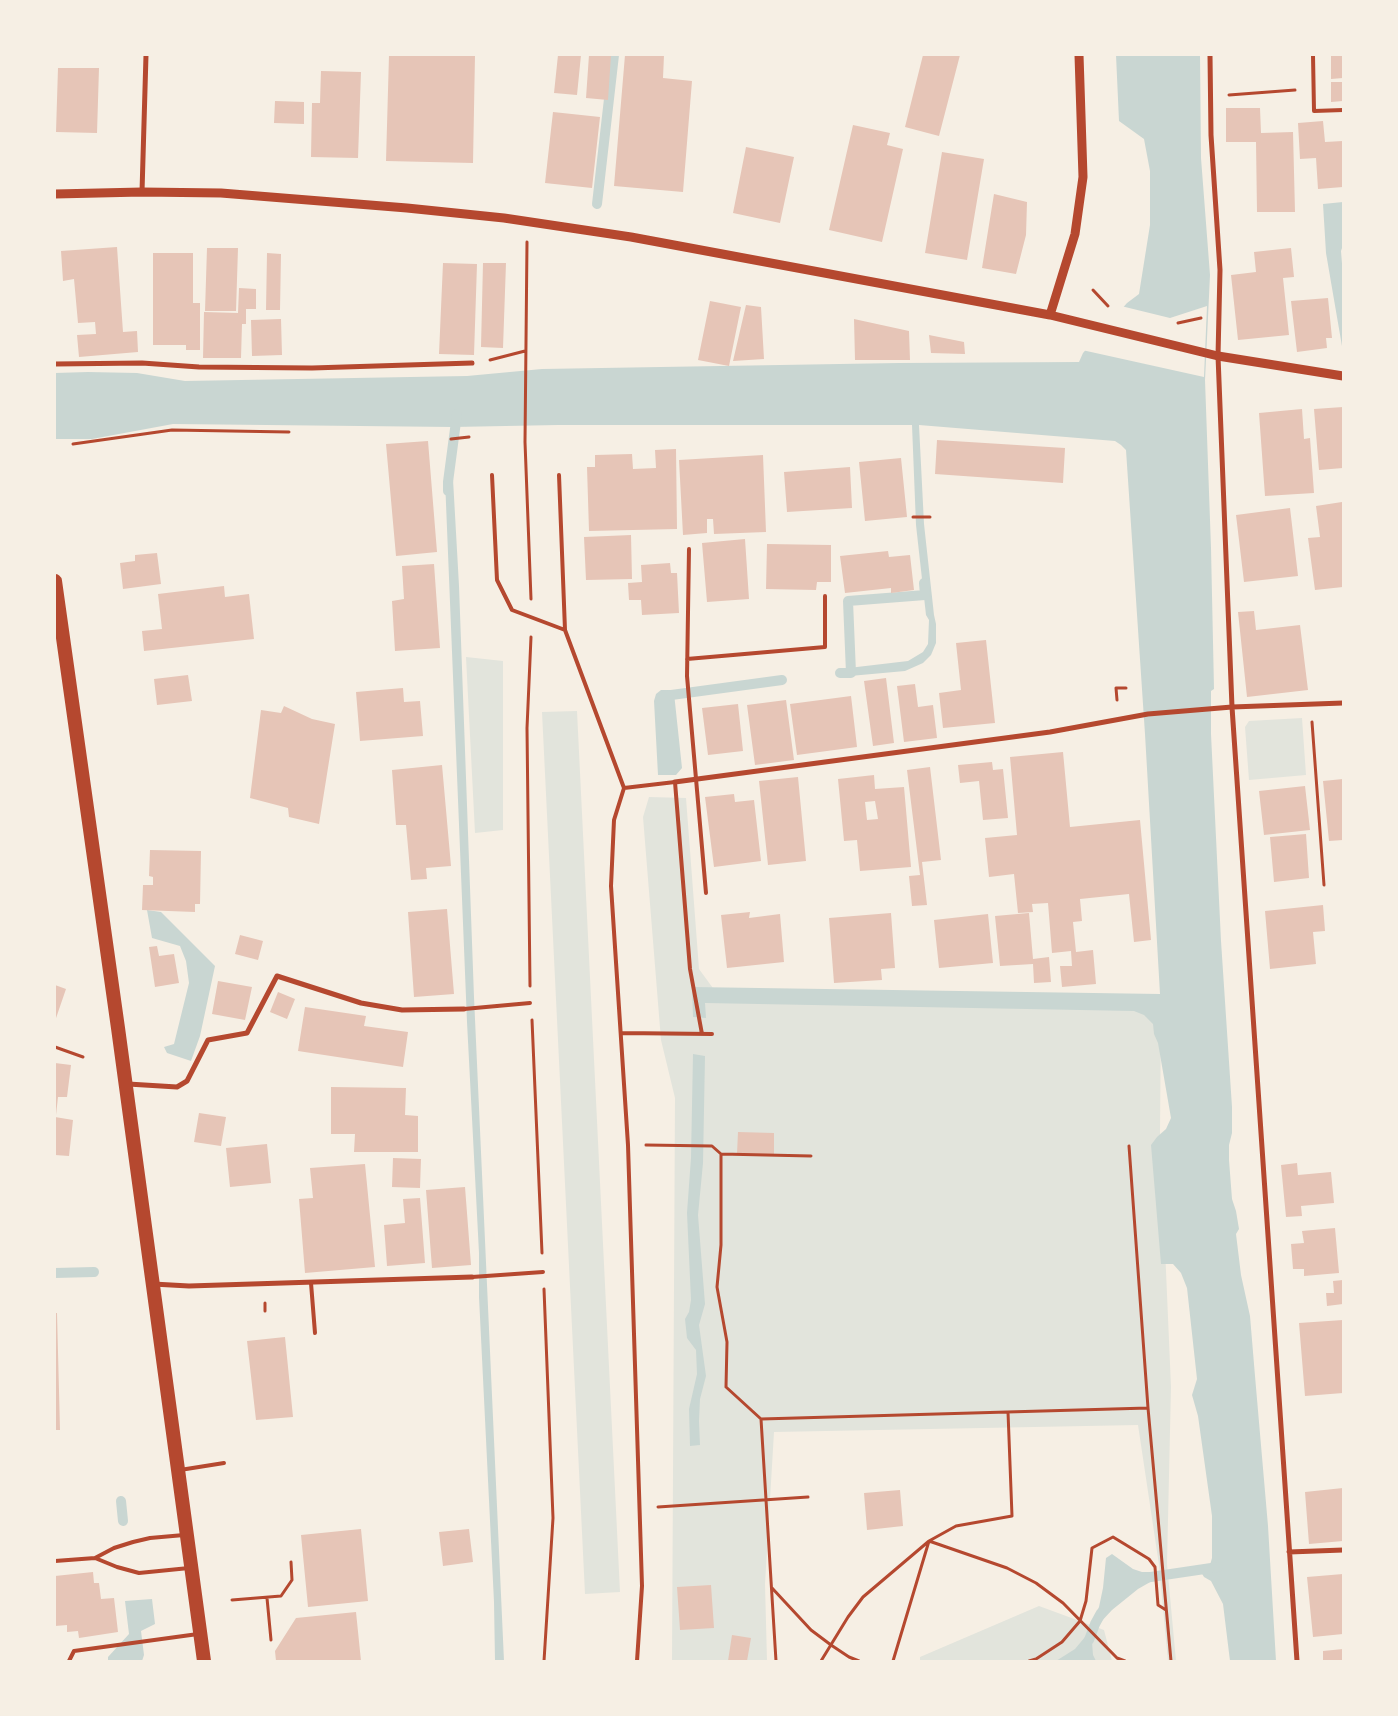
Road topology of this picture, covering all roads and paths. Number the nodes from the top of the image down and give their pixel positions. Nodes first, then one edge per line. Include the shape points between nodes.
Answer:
1 (146, 55) edge
2 (1079, 55) edge
3 (1210, 55) edge
4 (1313, 55) edge
5 (1314, 88) junction
6 (1211, 96) junction
7 (1343, 110) edge
8 (142, 192) junction
9 (55, 194) edge
10 (527, 222) junction
11 (1050, 315) junction
12 (525, 351) junction
13 (1218, 356) junction
14 (472, 363) joint
15 (55, 364) edge
16 (1343, 376) edge
17 (289, 432) dead end
18 (469, 437) dead end
19 (451, 439) dead end
20 (73, 444) dead end
21 (492, 475) dead end
22 (559, 475) dead end
23 (914, 517) dead end
24 (930, 517) dead end
25 (689, 549) dead end
26 (55, 581) edge
27 (825, 596) dead end
28 (532, 617) junction
29 (565, 630) junction
30 (687, 660) junction
31 (1343, 702) edge
32 (1311, 704) junction
33 (1232, 708) junction
34 (695, 780) junction
35 (675, 782) junction
36 (624, 788) junction
37 (1324, 885) dead end
38 (706, 893) dead end
39 (530, 1003) junction
40 (464, 1009) joint
41 (621, 1033) junction
42 (702, 1034) junction
43 (712, 1034) dead end
44 (55, 1048) edge
45 (83, 1057) dead end
46 (125, 1084) junction
47 (628, 1145) junction
48 (1129, 1146) dead end
49 (721, 1154) junction
50 (811, 1156) dead end
51 (543, 1272) junction
52 (472, 1277) joint
53 (311, 1283) junction
54 (152, 1284) junction
55 (315, 1333) dead end
56 (1148, 1408) junction
57 (1008, 1412) junction
58 (761, 1419) junction
59 (224, 1463) dead end
60 (178, 1470) junction
61 (808, 1497) dead end
62 (766, 1500) junction
63 (640, 1508) junction
64 (186, 1534) junction
65 (930, 1541) junction
66 (1343, 1550) edge
67 (1289, 1552) junction
68 (95, 1558) junction
69 (55, 1561) edge
70 (291, 1562) dead end
71 (191, 1567) junction
72 (772, 1588) junction
73 (267, 1598) junction
74 (232, 1600) dead end
75 (1166, 1610) junction
76 (1080, 1621) junction
77 (200, 1634) junction
78 (271, 1640) dead end
79 (831, 1645) junction
80 (69, 1661) edge
81 (204, 1661) edge
82 (544, 1661) edge
83 (637, 1661) edge
84 (776, 1661) edge
85 (821, 1661) edge
86 (859, 1661) edge
87 (893, 1661) edge
88 (1030, 1661) edge
89 (1125, 1661) edge
90 (1171, 1661) edge
91 (1296, 1661) edge

1 - 8 street
2 - 11 street via 1083,177 1075,234
3 - 6 street
4 - 5 lane
5 - 6 path
5 - 7 lane via 1314,111
6 - 13 street via 1220,270
8 - 9 street
8 - 10 street via 274,197
10 - 11 street via 631,237
10 - 12 path
11 - 13 street
12 - 14 path
12 - 28 path
13 - 16 street
13 - 33 street
14 - 15 street via 312,368
17 - 20 path via 172,430
18 - 19 path
21 - 28 lane via 497,580 512,610
22 - 29 lane
23 - 24 path
25 - 30 lane
26 - 46 highway
27 - 30 lane via 825,647
28 - 29 lane
28 - 39 path via 527,728
29 - 36 lane
30 - 34 lane
31 - 32 street
32 - 33 street
32 - 37 path
33 - 34 street via 1118,718 1050,732
33 - 67 street
34 - 35 street
34 - 38 lane
35 - 36 lane
35 - 42 lane via 690,969
36 - 41 lane via 614,820 611,886
39 - 40 lane
39 - 51 path
40 - 46 street via 402,1010 361,1003 277,976 247,1033 208,1040 187,1081 177,1087
41 - 42 lane
41 - 47 lane
42 - 43 lane
44 - 45 path
46 - 54 highway
47 - 49 path via 712,1146
47 - 63 lane
48 - 56 path
49 - 50 path
49 - 58 path via 721,1245 717,1287 726,1342 726,1387
51 - 52 lane
51 - 82 path via 553,1518
52 - 53 street
53 - 54 street
53 - 55 lane
54 - 60 highway
56 - 57 path
56 - 75 path
57 - 58 path
57 - 65 path via 1012,1516 956,1526
58 - 62 path
59 - 60 lane
60 - 64 highway
61 - 62 path
62 - 63 path
62 - 72 path
63 - 83 lane via 642,1586
64 - 68 lane via 133,1542
64 - 71 highway
65 - 76 path via 1007,1568 1036,1583 1063,1603
65 - 79 path via 863,1597
65 - 87 path
66 - 67 street
67 - 91 street
68 - 69 lane
68 - 71 lane via 139,1573
70 - 73 path via 292,1580 281,1596
71 - 77 highway
72 - 79 path via 811,1630
72 - 84 path
73 - 74 path
73 - 78 path
75 - 76 path via 1158,1605 1155,1566 1113,1538 1092,1548 1086,1601
75 - 90 path
76 - 88 path via 1062,1642
76 - 89 path via 1117,1658
77 - 80 lane via 74,1651
77 - 81 highway
79 - 85 path
79 - 86 path

